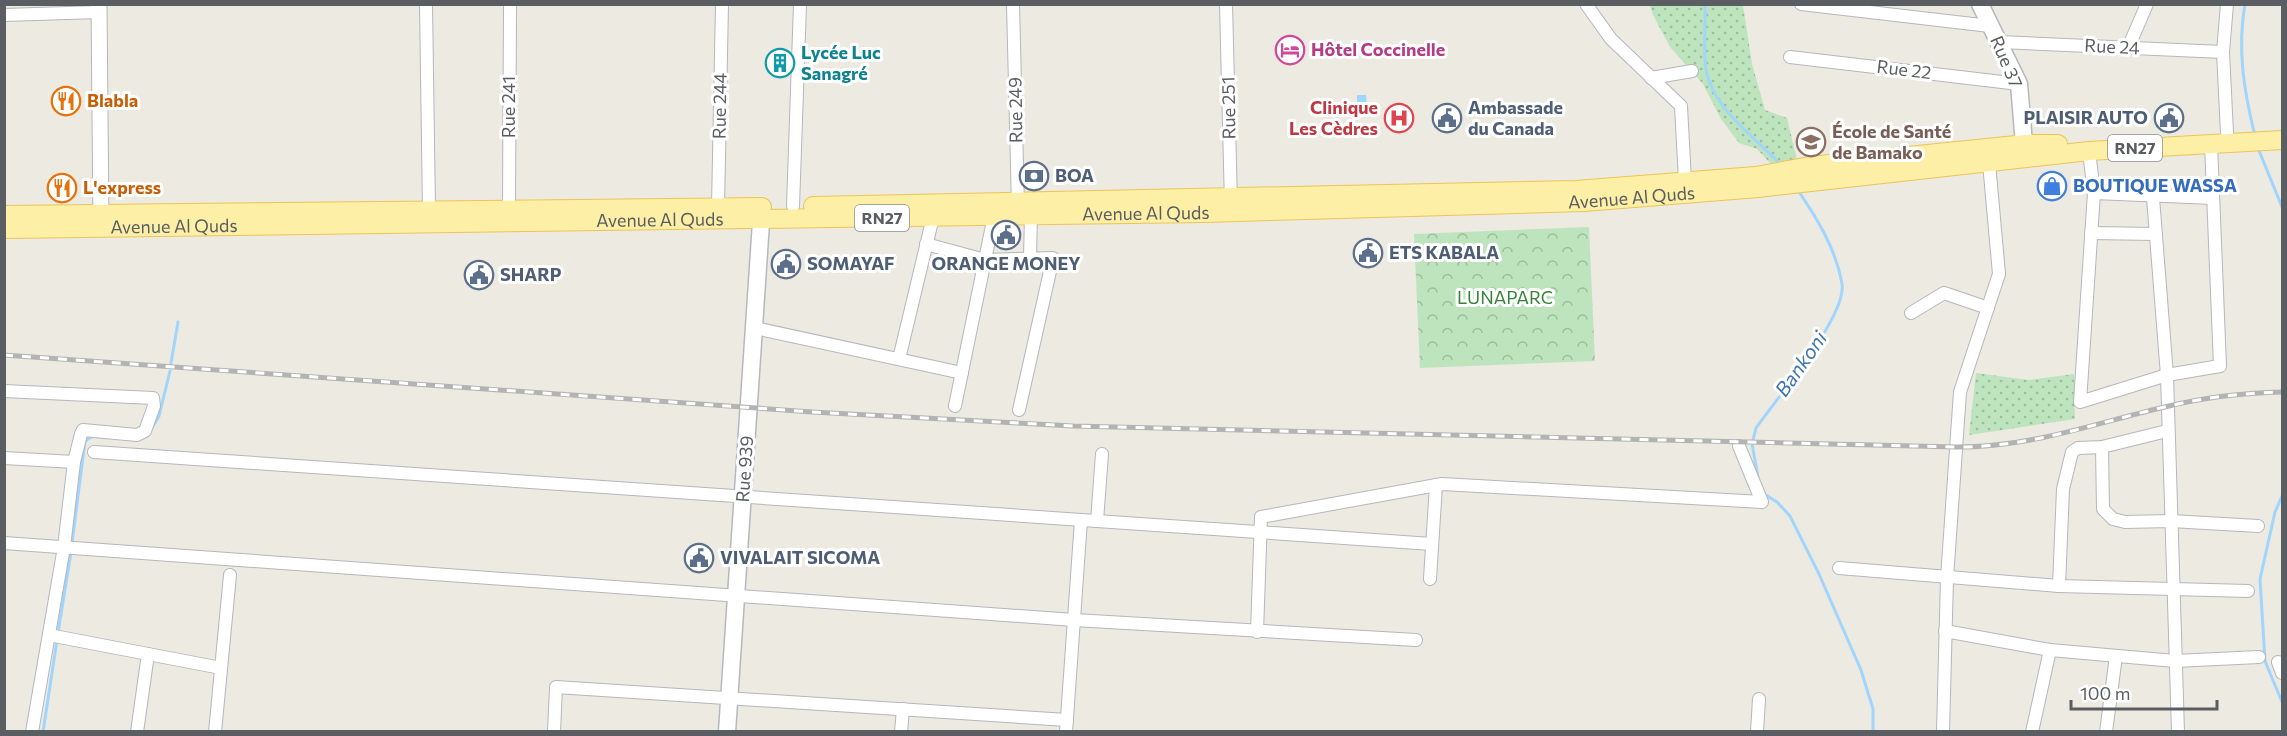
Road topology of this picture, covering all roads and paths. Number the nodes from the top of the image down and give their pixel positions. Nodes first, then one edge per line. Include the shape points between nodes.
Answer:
1 (426, 4) edge
2 (510, 4) edge
3 (722, 4) edge
4 (800, 4) edge
5 (1013, 4) edge
6 (1226, 4) edge
7 (1586, 4) edge
8 (1801, 4) edge
9 (1980, 4) edge
10 (2227, 4) edge
11 (2144, 6) edge
12 (99, 8) edge
13 (4, 15) edge
14 (1990, 26) junction
15 (2000, 42) junction
16 (2128, 48) junction
17 (2223, 52) junction
18 (1790, 57) dead end
19 (1692, 71) dead end
20 (1651, 78) junction
21 (2019, 84) junction
22 (2283, 129) edge
23 (2238, 135) junction
24 (2283, 140) edge
25 (2211, 144) junction
26 (2089, 150) junction
27 (2025, 151) junction
28 (1989, 163) junction
29 (1685, 181) junction
30 (1757, 182) junction
31 (2094, 194) junction
32 (2153, 198) junction
33 (2213, 198) junction
34 (1231, 205) junction
35 (793, 206) junction
36 (718, 207) junction
37 (509, 208) junction
38 (429, 210) junction
39 (1022, 211) junction
40 (761, 213) junction
41 (4, 215) edge
42 (994, 216) junction
43 (933, 217) junction
44 (101, 221) junction
45 (4, 229) edge
46 (2091, 233) junction
47 (2156, 234) junction
48 (926, 244) junction
49 (1030, 258) junction
50 (985, 260) junction
51 (1988, 308) junction
52 (1911, 313) dead end
53 (755, 328) junction
54 (899, 359) junction
55 (962, 373) junction
56 (2167, 375) junction
57 (4, 391) edge
58 (955, 406) dead end
59 (1019, 410) dead end
60 (2167, 431) junction
61 (1739, 446) dead end
62 (2102, 447) junction
63 (94, 452) dead end
64 (1102, 454) dead end
65 (4, 458) edge
66 (74, 462) junction
67 (1436, 485) junction
68 (742, 497) junction
69 (1081, 520) junction
70 (1097, 521) junction
71 (2171, 521) junction
72 (2258, 526) dead end
73 (1261, 533) junction
74 (4, 543) edge
75 (1432, 544) junction
76 (64, 547) junction
77 (1839, 567) dead end
78 (230, 575) dead end
79 (1947, 578) junction
80 (1430, 579) dead end
81 (2059, 586) junction
82 (2173, 590) junction
83 (2248, 591) dead end
84 (736, 595) junction
85 (1074, 620) junction
86 (1945, 631) junction
87 (1257, 632) junction
88 (49, 635) junction
89 (1416, 639) dead end
90 (2050, 650) junction
91 (148, 654) junction
92 (2116, 656) junction
93 (2259, 657) dead end
94 (2175, 661) junction
95 (2283, 663) edge
96 (221, 668) junction
97 (2283, 673) edge
98 (729, 698) junction
99 (1759, 699) dead end
100 (903, 709) junction
101 (1066, 726) edge
102 (32, 732) edge
103 (137, 732) edge
104 (215, 732) edge
105 (554, 732) edge
106 (727, 732) edge
107 (901, 732) edge
108 (1756, 732) edge
109 (1944, 732) edge
110 (2032, 732) edge
111 (2106, 732) edge
112 (2178, 732) edge

1 - 38 street
2 - 37 street, Rue 241
3 - 36 street, Rue 244
4 - 35 street
5 - 39 street, Rue 249
6 - 34 street, Rue 251
7 - 20 street via 1611,39
8 - 14 street
9 - 14 main road, Rue 37
10 - 17 street
11 - 16 street
12 - 13 street
12 - 44 street
14 - 15 main road, Rue 37
15 - 16 street, Rue 24
15 - 21 main road, Rue 37
16 - 17 street, Rue 24
17 - 23 street
18 - 21 street, Rue 22
19 - 20 street
20 - 29 street via 1682,105
21 - 27 main road, Rue 37
22 - 23 main road, Avenue Al Quds / RN27
23 - 24 main road, Avenue Al Quds / RN27
23 - 25 main road, Avenue Al Quds / RN27
23 - 27 main road, Avenue Al Quds / RN27
25 - 26 main road, Avenue Al Quds / RN27
25 - 33 street
26 - 27 main road, Avenue Al Quds / RN27
26 - 31 street
27 - 28 main road, Avenue Al Quds / RN27
27 - 30 main road, Avenue Al Quds / RN27 via 1810,166
28 - 30 main road, Avenue Al Quds / RN27 via 1821,181
28 - 51 street via 1999,274
29 - 30 main road, Avenue Al Quds / RN27
29 - 34 main road, Avenue Al Quds / RN27 via 1576,190
30 - 34 main road, Avenue Al Quds / RN27 via 1584,202
31 - 32 street
31 - 46 street
32 - 33 street
32 - 47 street
33 - 56 street via 2220,366
34 - 39 main road, Avenue Al Quds / RN27
35 - 39 main road, Avenue Al Quds / RN27
35 - 40 main road, Avenue Al Quds / RN27
36 - 37 main road, Avenue Al Quds / RN27
36 - 40 main road, Avenue Al Quds / RN27
37 - 38 main road, Avenue Al Quds / RN27
38 - 44 main road, Avenue Al Quds / RN27
39 - 42 main road, Avenue Al Quds / RN27
39 - 49 street, Rue 249
40 - 43 main road, Avenue Al Quds / RN27
40 - 44 main road, Avenue Al Quds / RN27
40 - 53 main road, Rue 939
41 - 44 main road, Avenue Al Quds / RN27
42 - 43 main road, Avenue Al Quds / RN27
42 - 50 street
43 - 48 street
44 - 45 main road, Avenue Al Quds / RN27
46 - 47 street
46 - 56 street via 2080,402
47 - 56 street
48 - 50 street
48 - 54 street
49 - 50 street
49 - 59 street via 1053,258
50 - 55 street
51 - 52 street via 1944,293
51 - 79 street via 1960,392
53 - 54 street
53 - 68 main road, Rue 939
54 - 55 street
55 - 58 street
56 - 60 street
57 - 66 street via 153,398 145,431 122,435 83,430
60 - 62 street
60 - 71 street
61 - 67 street via 1762,502
62 - 71 street via 2103,509 2113,519 2125,522
62 - 81 street via 2078,448 2069,457 2062,489
63 - 68 street
64 - 70 street
65 - 66 street
66 - 76 street
67 - 73 street via 1261,518
67 - 75 street
68 - 69 street
68 - 84 main road, Rue 939
69 - 70 street
69 - 85 street
70 - 73 street
71 - 72 street
71 - 82 street
73 - 75 street
73 - 87 street
74 - 76 street
75 - 80 street
76 - 84 street
76 - 88 street
77 - 79 street
78 - 96 street
79 - 81 street
79 - 86 street
81 - 82 street
82 - 83 street
82 - 94 street
84 - 85 street
84 - 98 main road, Rue 939
85 - 87 street
85 - 101 street
86 - 90 street
86 - 109 street
87 - 89 street
88 - 91 street
88 - 102 street
90 - 92 street
90 - 110 street
91 - 96 street
91 - 103 street
92 - 94 street
92 - 111 street
93 - 94 street
94 - 112 street
95 - 97 street via 2278,662
96 - 104 street
98 - 100 street
98 - 105 street via 556,687
98 - 106 main road, Rue 939
99 - 108 street
100 - 101 street
100 - 107 street

